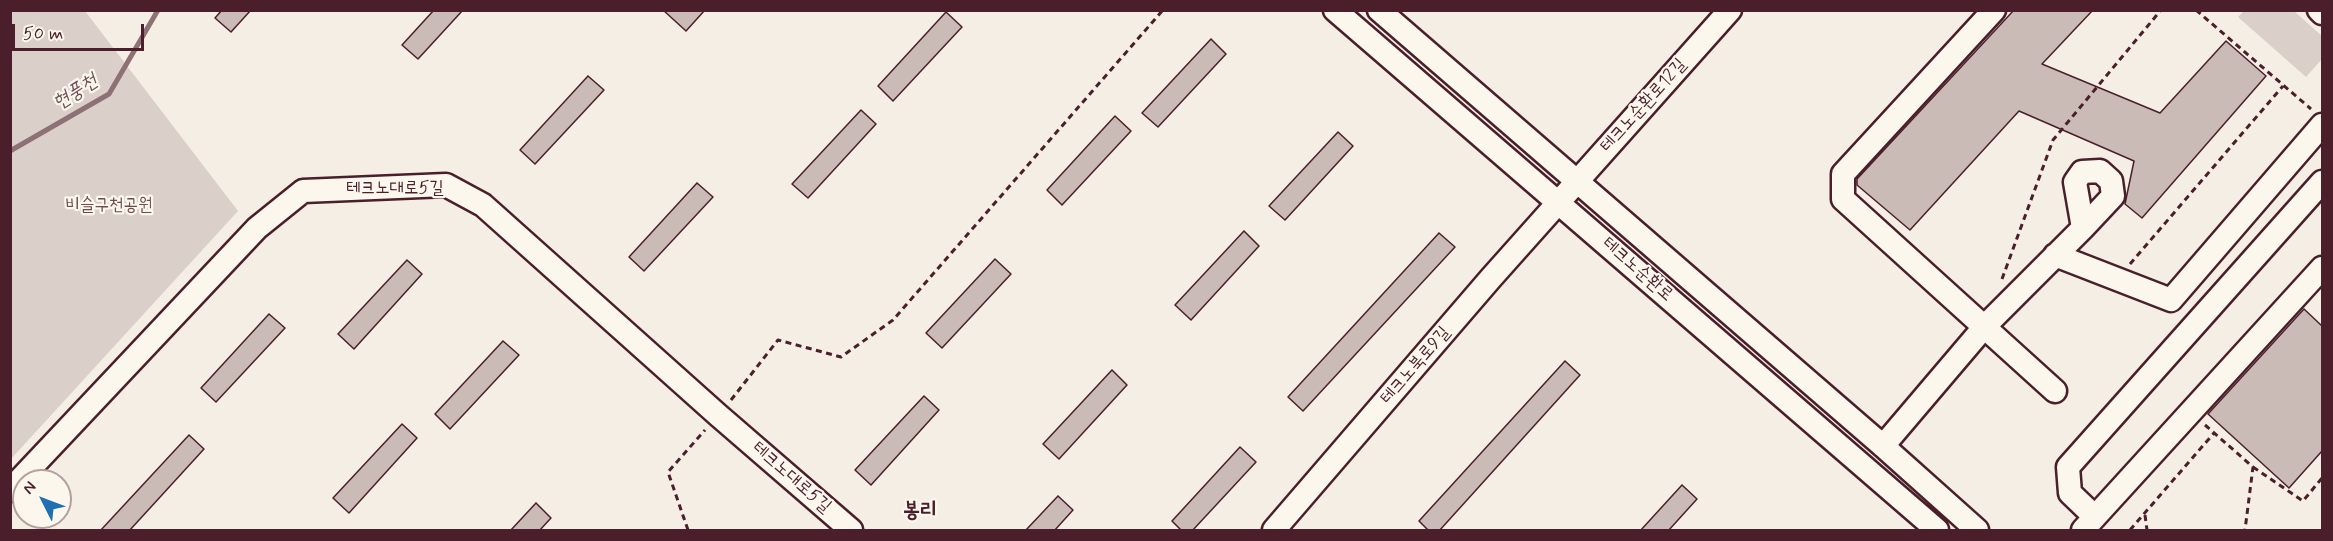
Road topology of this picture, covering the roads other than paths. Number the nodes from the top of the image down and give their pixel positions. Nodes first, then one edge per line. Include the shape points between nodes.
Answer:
1 (1335, 10) edge
2 (1379, 10) edge
3 (1730, 10) edge
4 (1994, 10) edge
5 (2319, 119) edge
6 (1577, 181) junction
7 (2322, 182) edge
8 (1559, 202) junction
9 (2083, 228) dead end
10 (2055, 255) junction
11 (2322, 268) edge
12 (1985, 326) junction
13 (2055, 391) dead end
14 (1883, 446) junction
15 (10, 490) edge
16 (2089, 524) edge
17 (852, 531) edge
18 (1274, 531) edge
19 (1937, 531) edge
20 (1977, 531) edge

1 - 8 street, 테크노순환로
2 - 6 street, 테크노순환로
3 - 6 street, 테크노순환로12길
4 - 12 street via 1843,174 1843,199
5 - 10 street via 2172,300
6 - 8 street, 테크노순환로12길
6 - 14 street, 테크노순환로
7 - 16 street via 2068,467 2070,493
8 - 18 street, 테크노북로9길
8 - 19 street, 테크노순환로
9 - 10 street
10 - 12 street
11 - 16 street
12 - 13 street
12 - 14 street
14 - 20 street, 테크노순환로
15 - 17 street, 테크노대로5길 via 257,228 303,191 446,185 483,205

